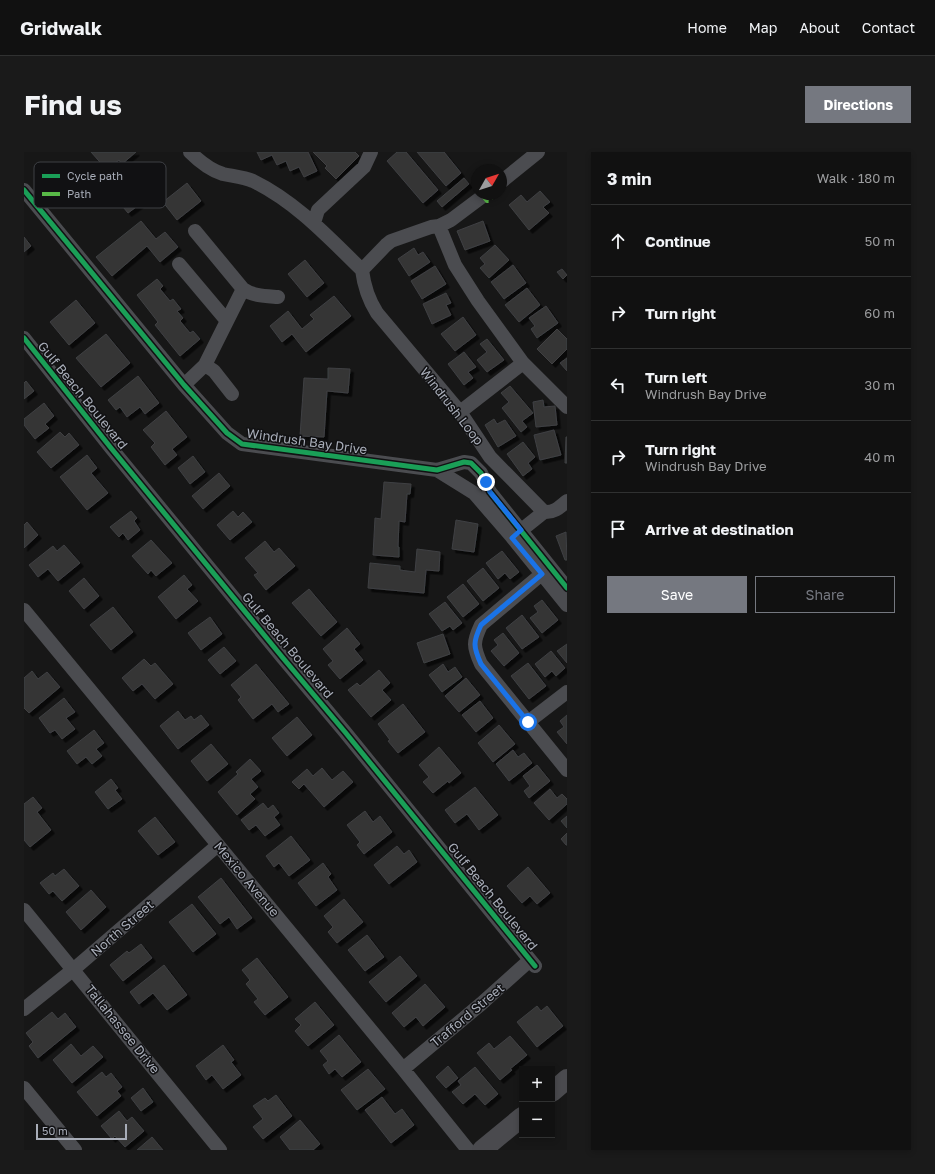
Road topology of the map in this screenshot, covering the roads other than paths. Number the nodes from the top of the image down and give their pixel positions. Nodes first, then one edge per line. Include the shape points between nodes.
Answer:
1 (190, 152) edge
2 (371, 152) edge
3 (538, 152) edge
4 (507, 177) edge
5 (24, 190) edge
6 (478, 200) edge
7 (34, 202) edge
8 (39, 208) edge
9 (314, 223) junction
10 (439, 226) junction
11 (195, 232) dead end
12 (178, 264) dead end
13 (362, 270) junction
14 (244, 289) junction
15 (278, 297) dead end
16 (227, 321) junction
17 (24, 338) edge
18 (523, 363) junction
19 (205, 365) junction
20 (184, 384) junction
21 (232, 394) dead end
22 (567, 407) edge
23 (460, 412) junction
24 (437, 470) junction
25 (486, 482) junction
26 (474, 493) junction
27 (567, 501) edge
28 (544, 512) junction
29 (517, 534) junction
30 (546, 571) junction
31 (567, 588) edge
32 (567, 604) edge
33 (24, 610) edge
34 (567, 692) edge
35 (528, 722) junction
36 (567, 770) edge
37 (218, 845) junction
38 (24, 910) edge
39 (533, 963) joint
40 (74, 969) junction
41 (24, 1009) edge
42 (403, 1069) junction
43 (567, 1079) edge
44 (24, 1088) edge
45 (555, 1089) edge
46 (519, 1119) edge
47 (75, 1150) edge
48 (220, 1150) edge
49 (468, 1150) edge
50 (482, 1150) edge

1 - 9 street via 201,163 221,173 252,180 291,203
2 - 9 street via 364,167 318,210
3 - 4 street
5 - 7 street, Windrush Bay Drive
6 - 10 street
8 - 20 street, Windrush Bay Drive
9 - 13 street
10 - 13 street via 391,241
10 - 18 street via 455,265
11 - 14 street
12 - 16 street
13 - 23 street, Windrush Loop via 370,303
14 - 15 street via 255,295
14 - 16 street
16 - 19 street
17 - 39 street, Gulf Beach Boulevard via 111,448
18 - 22 street
18 - 23 street
19 - 20 street
19 - 21 street via 214,371
20 - 24 street, Windrush Bay Drive via 227,433 242,444
23 - 28 street, Windrush Loop via 490,457
24 - 25 street, Windrush Bay Drive via 464,462 471,463
24 - 26 street, Windrush Bay Drive
25 - 26 street
25 - 29 street, Windrush Bay Drive
26 - 29 street, Windrush Bay Drive
27 - 28 street via 556,510
28 - 29 street
29 - 30 street, Windrush Bay Drive
30 - 31 street, Windrush Bay Drive
30 - 32 street, Windrush Bay Drive
30 - 35 street via 481,625 475,645 481,664
33 - 37 street, Mexico Avenue
34 - 35 street
35 - 36 street
37 - 40 street, North Street
37 - 42 street, Mexico Avenue
38 - 40 street, Tallahassee Drive
39 - 42 street, Trafford Street
40 - 41 street, North Street
40 - 48 street, Tallahassee Drive
42 - 49 street, Mexico Avenue
43 - 45 street
44 - 47 street
46 - 50 street

